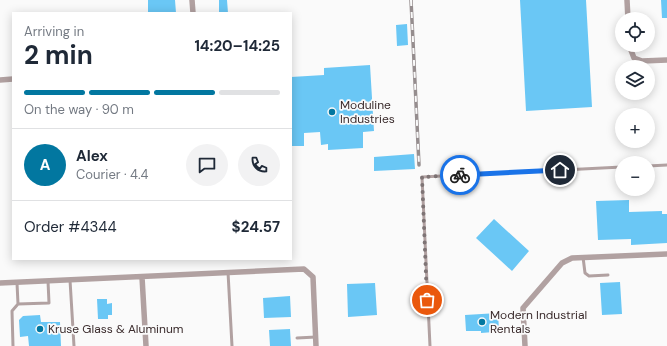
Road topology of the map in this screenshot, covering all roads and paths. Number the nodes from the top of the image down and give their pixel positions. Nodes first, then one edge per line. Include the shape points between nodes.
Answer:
1 (192, 0) edge
2 (628, 0) edge
3 (193, 12) edge
4 (628, 12) edge
5 (632, 52) edge
6 (667, 60) edge
7 (12, 79) edge
8 (0, 80) edge
9 (667, 165) edge
10 (655, 166) edge
11 (615, 167) edge
12 (667, 254) edge
13 (583, 257) junction
14 (228, 272) junction
15 (608, 275) dead end
16 (142, 277) junction
17 (70, 280) junction
18 (48, 281) junction
19 (17, 282) junction
20 (0, 283) edge
21 (18, 304) junction
22 (316, 337) junction
23 (297, 338) dead end
24 (13, 346) edge
25 (74, 346) edge
26 (146, 346) edge
27 (232, 346) edge
28 (316, 346) edge
29 (430, 346) edge
30 (525, 346) edge

1 - 3 street
2 - 4 street
5 - 6 street via 634,58 642,61
7 - 8 street
9 - 10 lane
11 - 29 lane via 422,177
12 - 13 street
13 - 15 lane via 585,272 589,276
13 - 30 street via 572,258 562,263 523,308
14 - 16 street
14 - 22 street via 304,269 313,277
14 - 27 lane
16 - 17 street
16 - 26 street
17 - 18 street
17 - 25 lane
18 - 19 street
18 - 21 lane via 49,303
19 - 20 street
19 - 21 lane
21 - 24 lane via 12,311
22 - 23 lane
22 - 28 street

